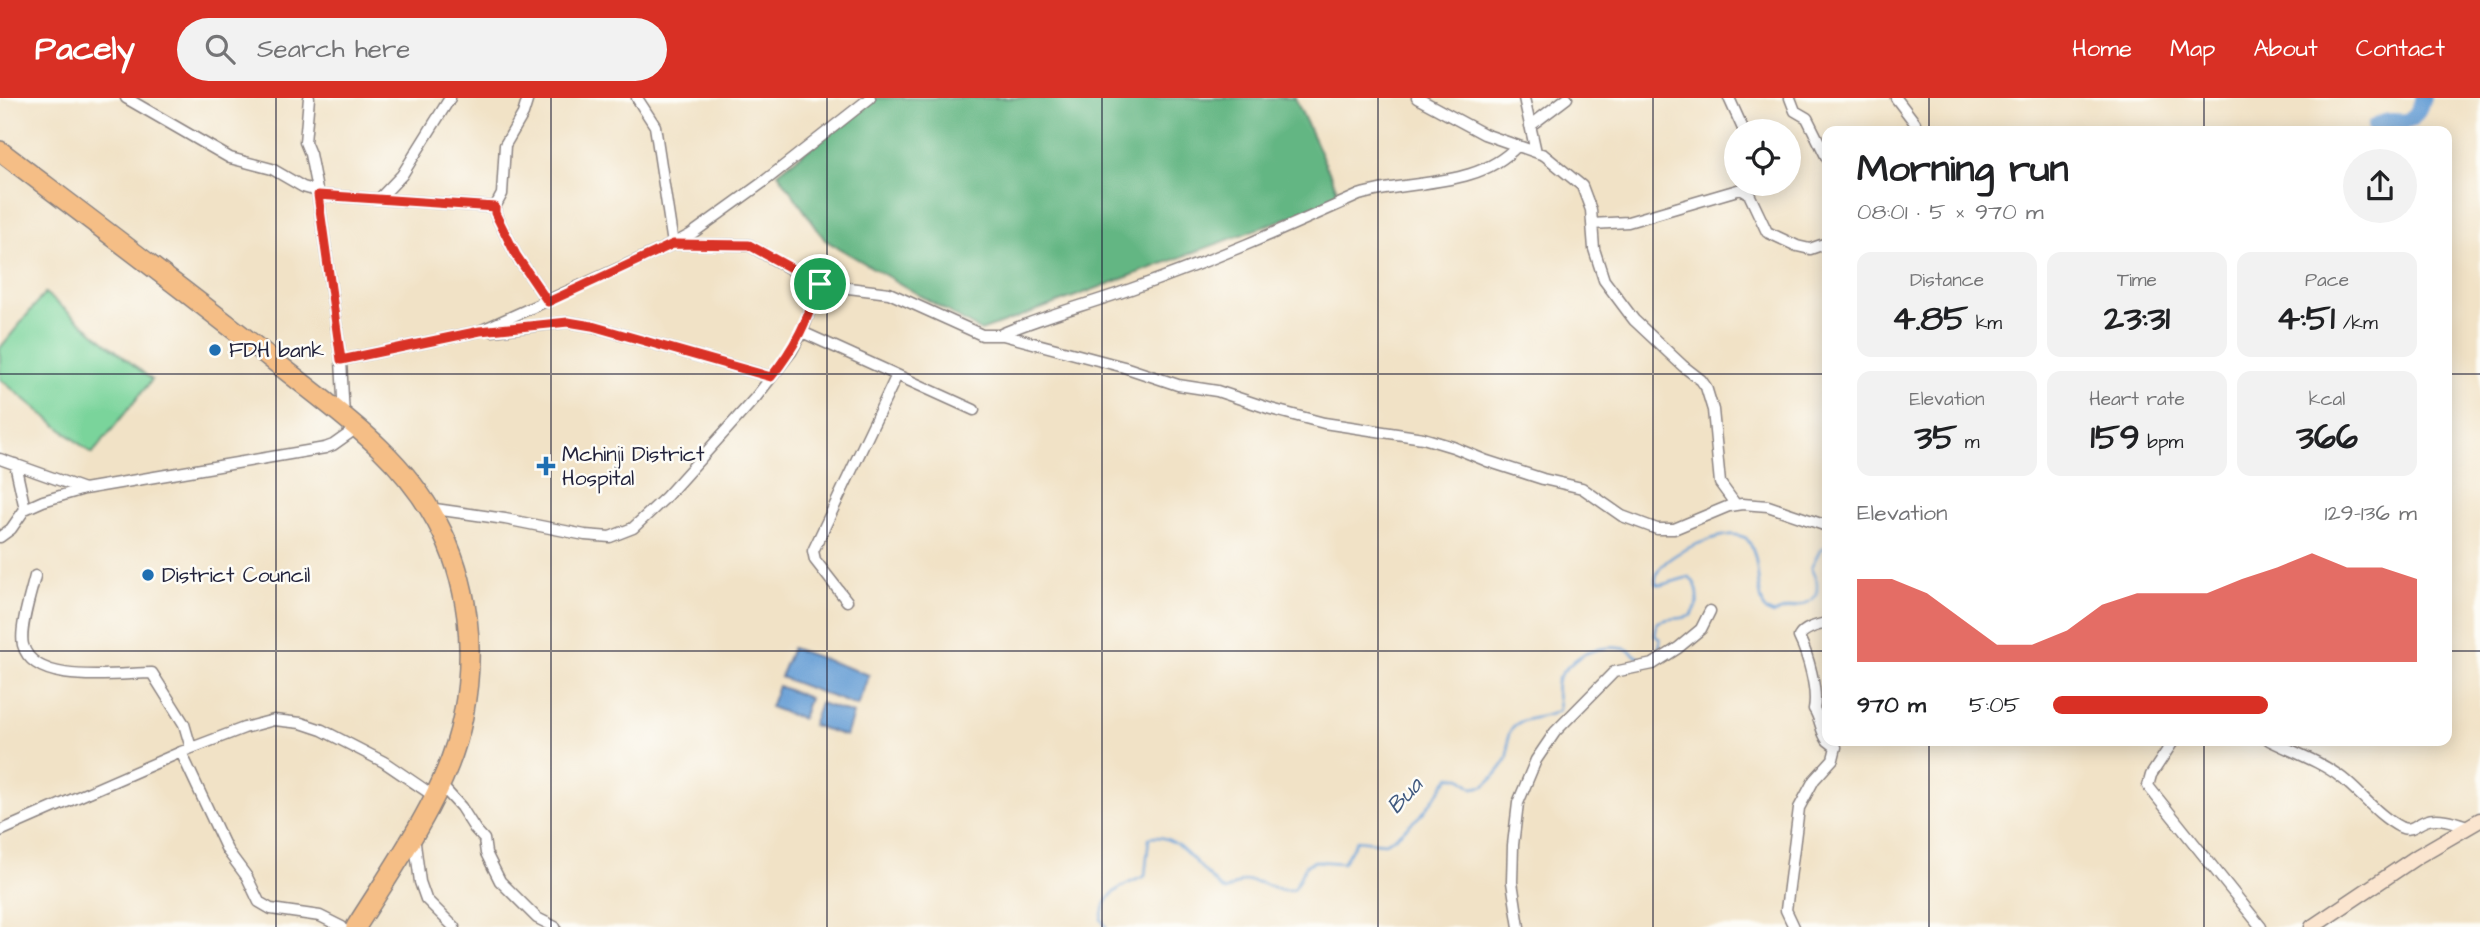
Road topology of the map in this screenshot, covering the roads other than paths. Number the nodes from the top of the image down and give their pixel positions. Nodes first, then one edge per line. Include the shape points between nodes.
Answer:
1 (126, 98) edge
2 (310, 98) edge
3 (450, 98) edge
4 (528, 98) edge
5 (637, 98) edge
6 (870, 98) edge
7 (1417, 98) edge
8 (1524, 98) edge
9 (1567, 98) edge
10 (1729, 98) edge
11 (1790, 98) edge
12 (1896, 98) edge
13 (1739, 119) edge
14 (1530, 126) junction
15 (1915, 126) edge
16 (1517, 146) junction
17 (1822, 148) edge
18 (0, 151) edge
19 (1536, 152) junction
20 (318, 193) junction
21 (1724, 193) edge
22 (1750, 196) edge
23 (379, 199) junction
24 (495, 207) junction
25 (1592, 224) junction
26 (673, 244) junction
27 (1822, 245) edge
28 (820, 284) junction
29 (548, 302) junction
30 (480, 331) junction
31 (802, 331) junction
32 (999, 335) junction
33 (341, 360) junction
34 (897, 375) junction
35 (771, 377) junction
36 (974, 410) dead end
37 (351, 423) junction
38 (0, 459) edge
39 (15, 464) junction
40 (85, 489) junction
41 (1736, 505) junction
42 (428, 508) junction
43 (25, 509) junction
44 (1822, 524) edge
45 (0, 537) edge
46 (35, 576) dead end
47 (847, 601) dead end
48 (1710, 611) dead end
49 (1822, 624) edge
50 (1822, 729) edge
51 (1835, 746) edge
52 (2170, 746) edge
53 (2282, 746) edge
54 (186, 750) junction
55 (437, 790) junction
56 (2474, 823) edge
57 (0, 831) edge
58 (413, 833) junction
59 (342, 927) edge
60 (356, 927) edge
61 (454, 927) edge
62 (555, 927) edge
63 (1519, 927) edge
64 (1794, 927) edge
65 (2261, 927) edge
66 (2312, 927) edge

1 - 20 street via 230,158 272,169
2 - 20 street via 305,142
3 - 23 street via 401,174
4 - 24 street via 505,145 502,194
5 - 26 street via 655,126
6 - 26 street via 762,183
7 - 16 street
8 - 14 street
9 - 14 street
10 - 13 street
11 - 17 street via 1796,111 1807,118
12 - 15 street
14 - 19 street
16 - 19 street
16 - 32 street via 1480,170 1359,195 1189,268
18 - 37 highway
19 - 25 street via 1556,162 1582,186
20 - 23 street
20 - 33 street
21 - 25 street via 1628,222
22 - 27 street via 1767,232 1797,246 1810,249
23 - 24 street
24 - 29 street via 516,255
25 - 41 street via 1604,281 1634,320 1706,387 1713,410 1720,483
26 - 28 street via 749,245
26 - 29 street
28 - 31 street
28 - 32 street via 889,293 982,335
29 - 30 street
30 - 33 street
30 - 35 street via 568,322
31 - 34 street
31 - 35 street
32 - 41 street via 1324,423 1423,438 1582,488 1622,516 1657,528 1674,529
33 - 37 street
34 - 36 street
34 - 47 street via 813,551
35 - 42 street via 665,498 633,528 610,537
37 - 40 street via 325,448
37 - 42 highway via 389,454
38 - 39 street
39 - 40 street
39 - 43 street
40 - 43 street
41 - 44 street via 1768,506
42 - 55 highway via 450,548 470,635 463,717
43 - 45 street
46 - 54 street via 22,634 29,655 62,675 152,673 184,724
48 - 63 street via 1701,629 1653,664 1614,672 1555,732 1536,760 1518,803 1513,845 1512,882
49 - 50 street via 1799,637 1815,684 1814,707
51 - 64 street via 1833,759 1814,780 1800,808 1786,910
52 - 65 street via 2148,786
53 - 56 street via 2334,773 2399,827 2415,828 2438,820
54 - 55 street via 274,720 301,723
54 - 57 street
54 - 59 street via 227,850 258,902 271,909 320,916
55 - 58 highway
55 - 62 street via 461,807 484,839 500,881 537,918
56 - 66 street
58 - 60 highway
58 - 61 street via 426,899

